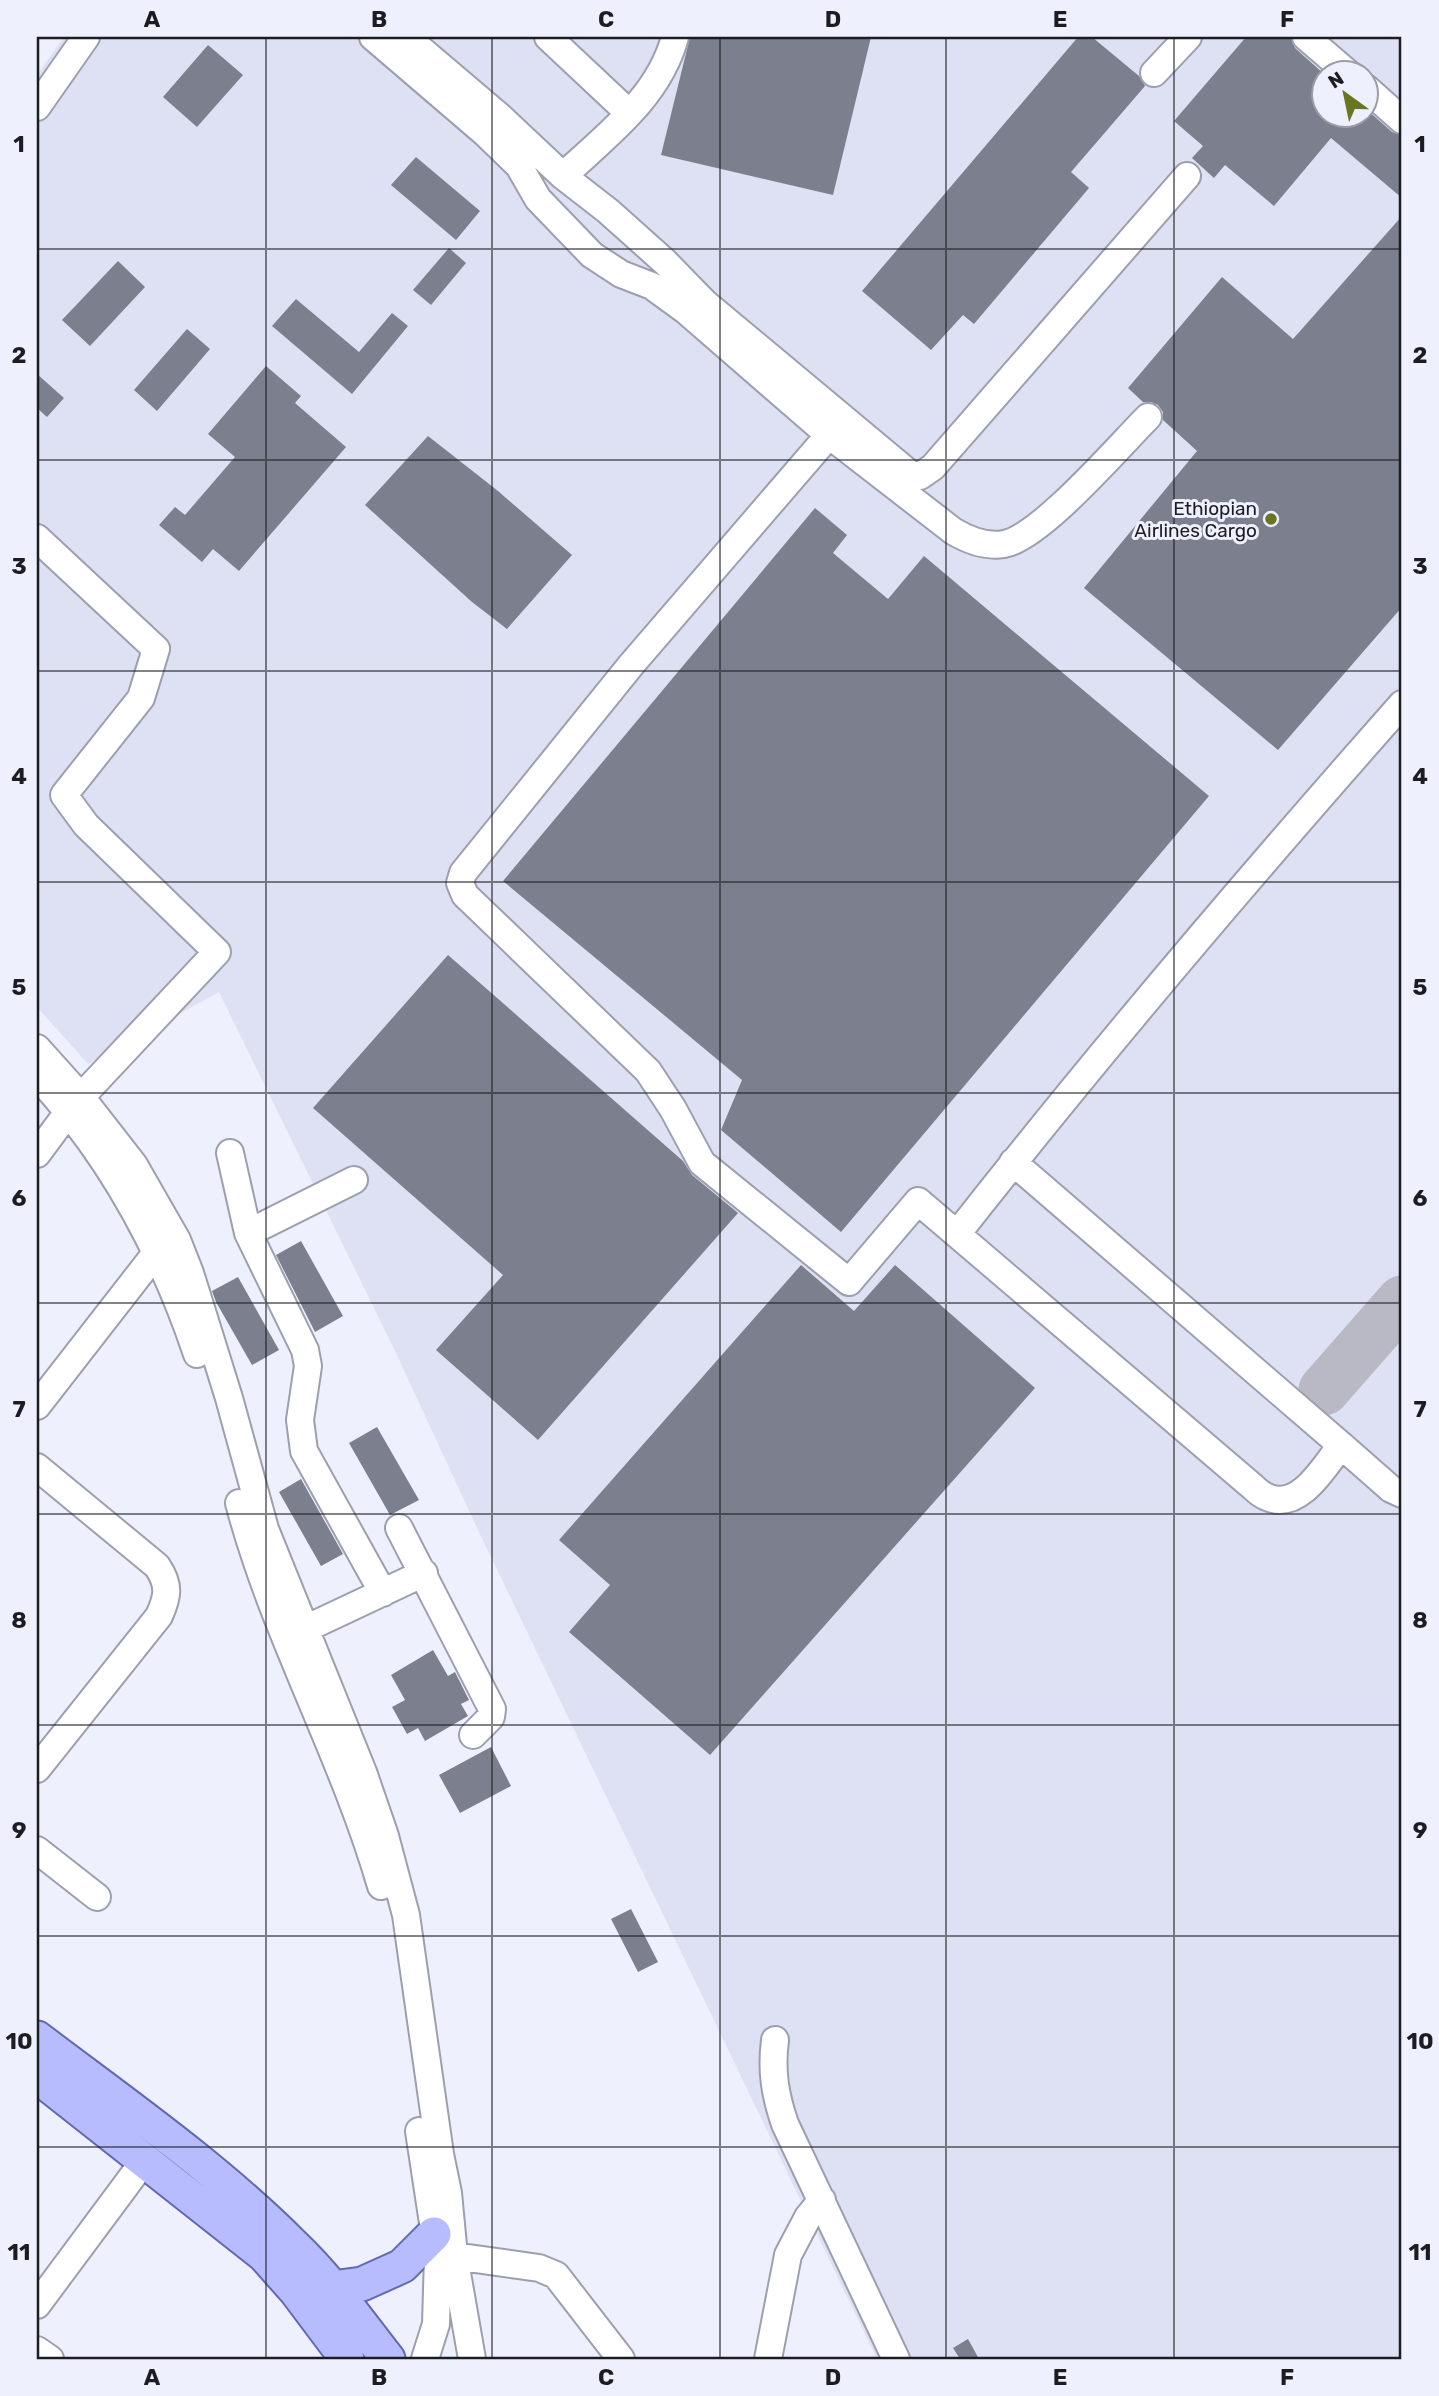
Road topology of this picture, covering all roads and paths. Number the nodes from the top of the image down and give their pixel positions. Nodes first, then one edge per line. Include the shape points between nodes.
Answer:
1 (86, 37) edge
2 (373, 37) edge
3 (406, 37) edge
4 (548, 37) edge
5 (675, 37) edge
6 (1188, 37) edge
7 (1306, 37) edge
8 (1333, 60) edge
9 (1154, 73) dead end
10 (1380, 100) edge
11 (37, 107) edge
12 (629, 113) junction
13 (1402, 120) edge
14 (564, 176) junction
15 (1187, 176) dead end
16 (1148, 417) dead end
17 (829, 435) junction
18 (37, 538) edge
19 (1402, 704) edge
20 (37, 1048) edge
21 (37, 1076) edge
22 (75, 1104) junction
23 (230, 1153) dead end
24 (37, 1154) edge
25 (1013, 1162) junction
26 (354, 1180) dead end
27 (248, 1233) junction
28 (957, 1234) junction
29 (156, 1254) junction
30 (37, 1406) edge
31 (1341, 1445) junction
32 (37, 1467) edge
33 (1402, 1494) edge
34 (398, 1528) dead end
35 (424, 1573) junction
36 (383, 1594) junction
37 (305, 1629) junction
38 (473, 1735) dead end
39 (37, 1769) edge
40 (37, 1850) edge
41 (97, 1897) dead end
42 (37, 2038) edge
43 (775, 2040) dead end
44 (37, 2076) edge
45 (144, 2161) junction
46 (822, 2200) junction
47 (444, 2245) junction
48 (332, 2288) junction
49 (37, 2305) edge
50 (37, 2350) edge
51 (50, 2359) edge
52 (347, 2359) edge
53 (388, 2359) edge
54 (425, 2359) edge
55 (472, 2359) edge
56 (621, 2359) edge
57 (768, 2359) edge
58 (896, 2359) edge

1 - 11 street
2 - 17 street via 519,166 538,199 592,255 621,274 652,286 685,310
3 - 14 street
4 - 12 street
5 - 12 street via 661,75
6 - 9 street
7 - 8 street
10 - 13 street
12 - 14 street
14 - 15 street via 665,262 705,303 910,474 920,475 953,445
16 - 17 street via 1048,518 1004,544 985,544 953,531
17 - 28 street via 631,665 463,873 460,883 465,895 648,1071 702,1163 849,1282 918,1201
18 - 22 street via 156,649 141,698 64,794 86,825 218,952
19 - 25 street via 1297,822
20 - 22 street
21 - 22 street
22 - 24 street
22 - 29 street
22 - 37 street via 134,1165 177,1240 229,1398 265,1529
23 - 27 street
25 - 28 street
25 - 31 street
26 - 27 street
27 - 36 street via 305,1350 309,1366 300,1420 304,1451
28 - 31 street via 1269,1499 1290,1498 1312,1484
29 - 30 street
29 - 47 street via 185,1317 213,1403 251,1548 346,1783 388,1909
31 - 33 street
32 - 39 street via 157,1566 168,1589 159,1616
34 - 35 street
35 - 36 street
35 - 38 street via 492,1709 491,1717
36 - 37 street
37 - 47 street via 363,1772 406,1915 448,2193
40 - 41 street
42 - 48 main road via 211,2170 294,2245
43 - 46 street via 775,2096
44 - 45 main road
45 - 49 street
45 - 52 main road via 264,2255
46 - 57 street via 788,2255
46 - 58 street
47 - 48 main road via 362,2284
47 - 54 street via 438,2256 436,2323
47 - 55 street
47 - 56 street via 555,2274
48 - 53 main road
50 - 51 street

